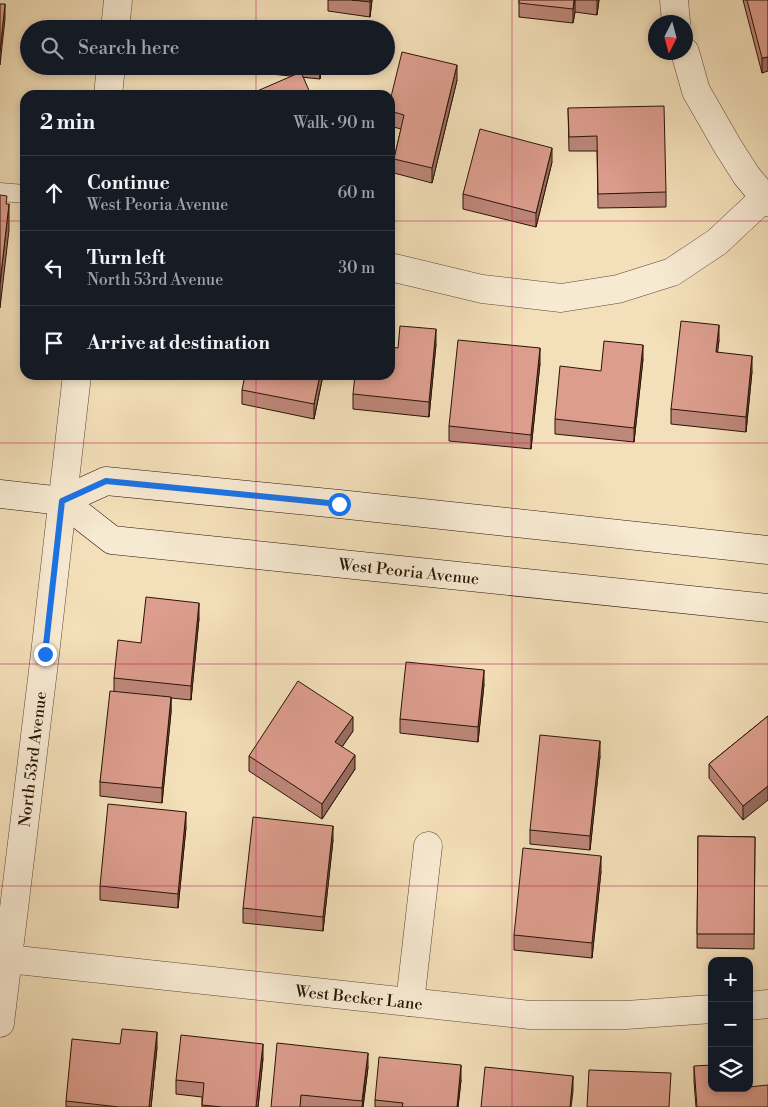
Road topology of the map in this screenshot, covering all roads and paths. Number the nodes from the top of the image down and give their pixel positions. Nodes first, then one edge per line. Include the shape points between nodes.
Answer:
1 (118, 0) edge
2 (674, 0) edge
3 (675, 15) edge
4 (116, 20) edge
5 (687, 60) edge
6 (110, 75) edge
7 (109, 90) edge
8 (0, 192) edge
9 (20, 194) edge
10 (766, 200) edge
11 (395, 268) edge
12 (75, 380) edge
13 (0, 494) edge
14 (62, 501) junction
15 (768, 550) edge
16 (768, 608) edge
17 (428, 846) dead end
18 (8, 959) junction
19 (410, 1002) junction
20 (768, 1004) edge
21 (753, 1006) edge
22 (708, 1009) edge
23 (0, 1023) edge

1 - 4 street
2 - 3 street
5 - 10 street via 696,91 746,175
6 - 7 street
8 - 9 lane
10 - 11 street via 717,242 672,272 618,289 561,298 482,289
12 - 14 street, North 53rd Avenue
13 - 14 street
14 - 15 street via 106,481
14 - 16 street, West Peoria Avenue via 112,540
14 - 18 street, North 53rd Avenue
17 - 19 street
18 - 19 street, West Becker Lane
18 - 23 street, North 53rd Avenue
19 - 22 street, West Becker Lane via 530,1015 626,1015
20 - 21 street

